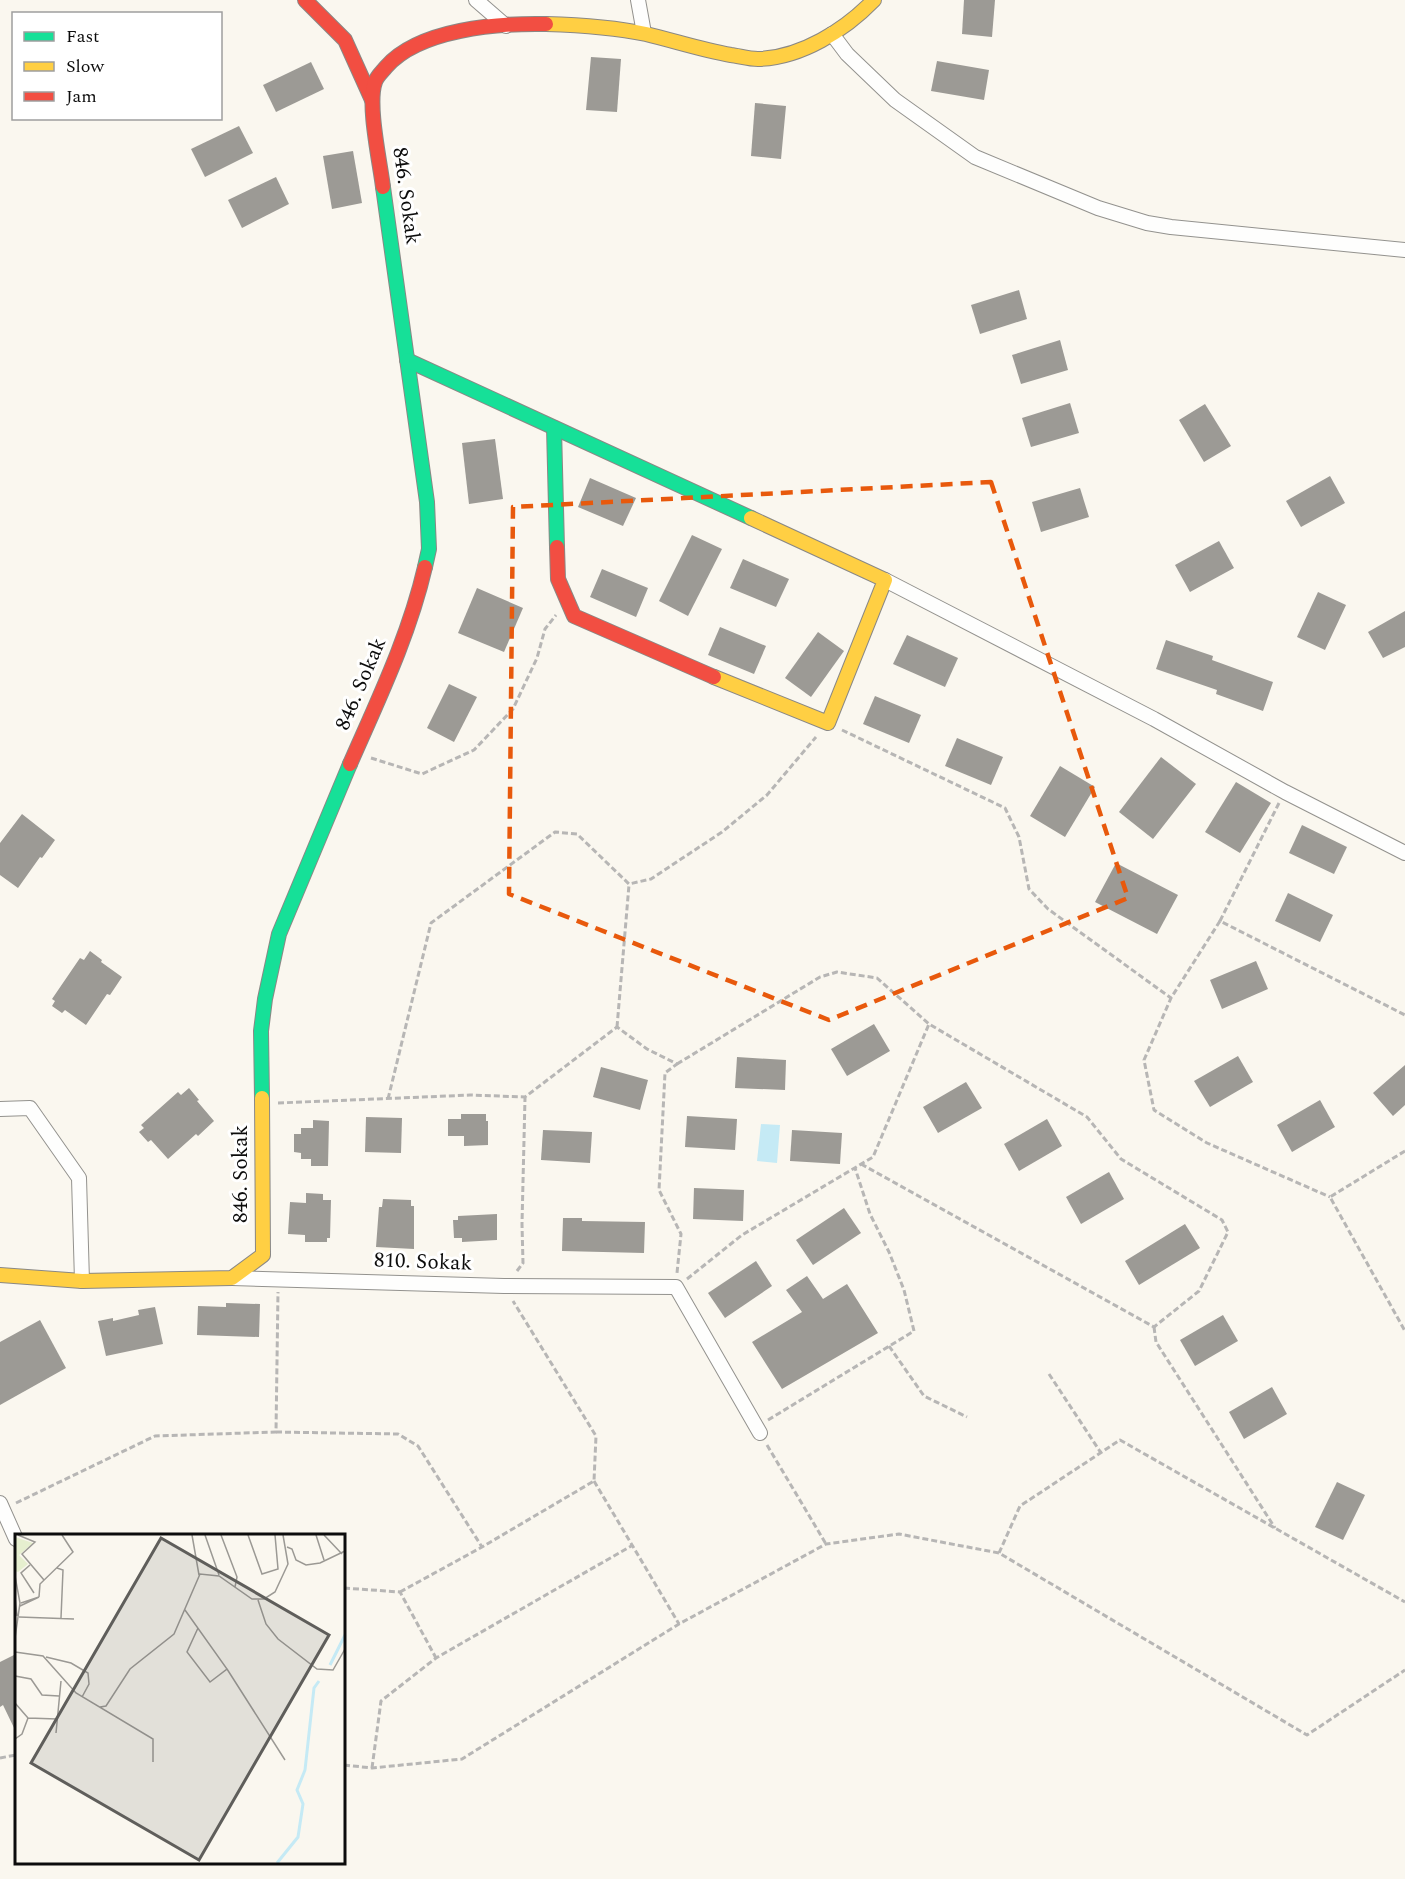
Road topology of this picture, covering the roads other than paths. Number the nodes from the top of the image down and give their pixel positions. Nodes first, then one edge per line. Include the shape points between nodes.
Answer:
1 (305, 0) edge
2 (476, 0) edge
3 (638, 0) edge
4 (874, 0) edge
5 (506, 26) junction
6 (644, 33) junction
7 (832, 34) junction
8 (373, 103) junction
9 (1405, 250) edge
10 (408, 360) junction
11 (554, 428) junction
12 (885, 580) junction
13 (1405, 853) edge
14 (0, 1109) edge
15 (0, 1275) edge
16 (232, 1278) junction
17 (82, 1281) junction
18 (758, 1430) road end
19 (1, 1508) edge
20 (15, 1537) edge

1 - 8 street via 345,40
2 - 5 street
3 - 6 street
4 - 7 street
5 - 6 street via 585,25
5 - 8 street, 846. Sokak via 459,30 407,48 376,80
6 - 7 street via 707,51 757,59 795,51
7 - 9 street via 895,100 975,157 1098,208 1171,227
8 - 10 street, 846. Sokak
10 - 11 street
10 - 16 street, 846. Sokak via 427,502 429,549 407,626 279,934 261,1031 263,1255
11 - 12 street
11 - 12 street via 558,579 574,616 828,723
12 - 13 street
14 - 17 street via 30,1108 79,1178
15 - 17 street, 810. Sokak
16 - 17 street, 810. Sokak
16 - 18 street, 810. Sokak via 676,1287
19 - 20 street

